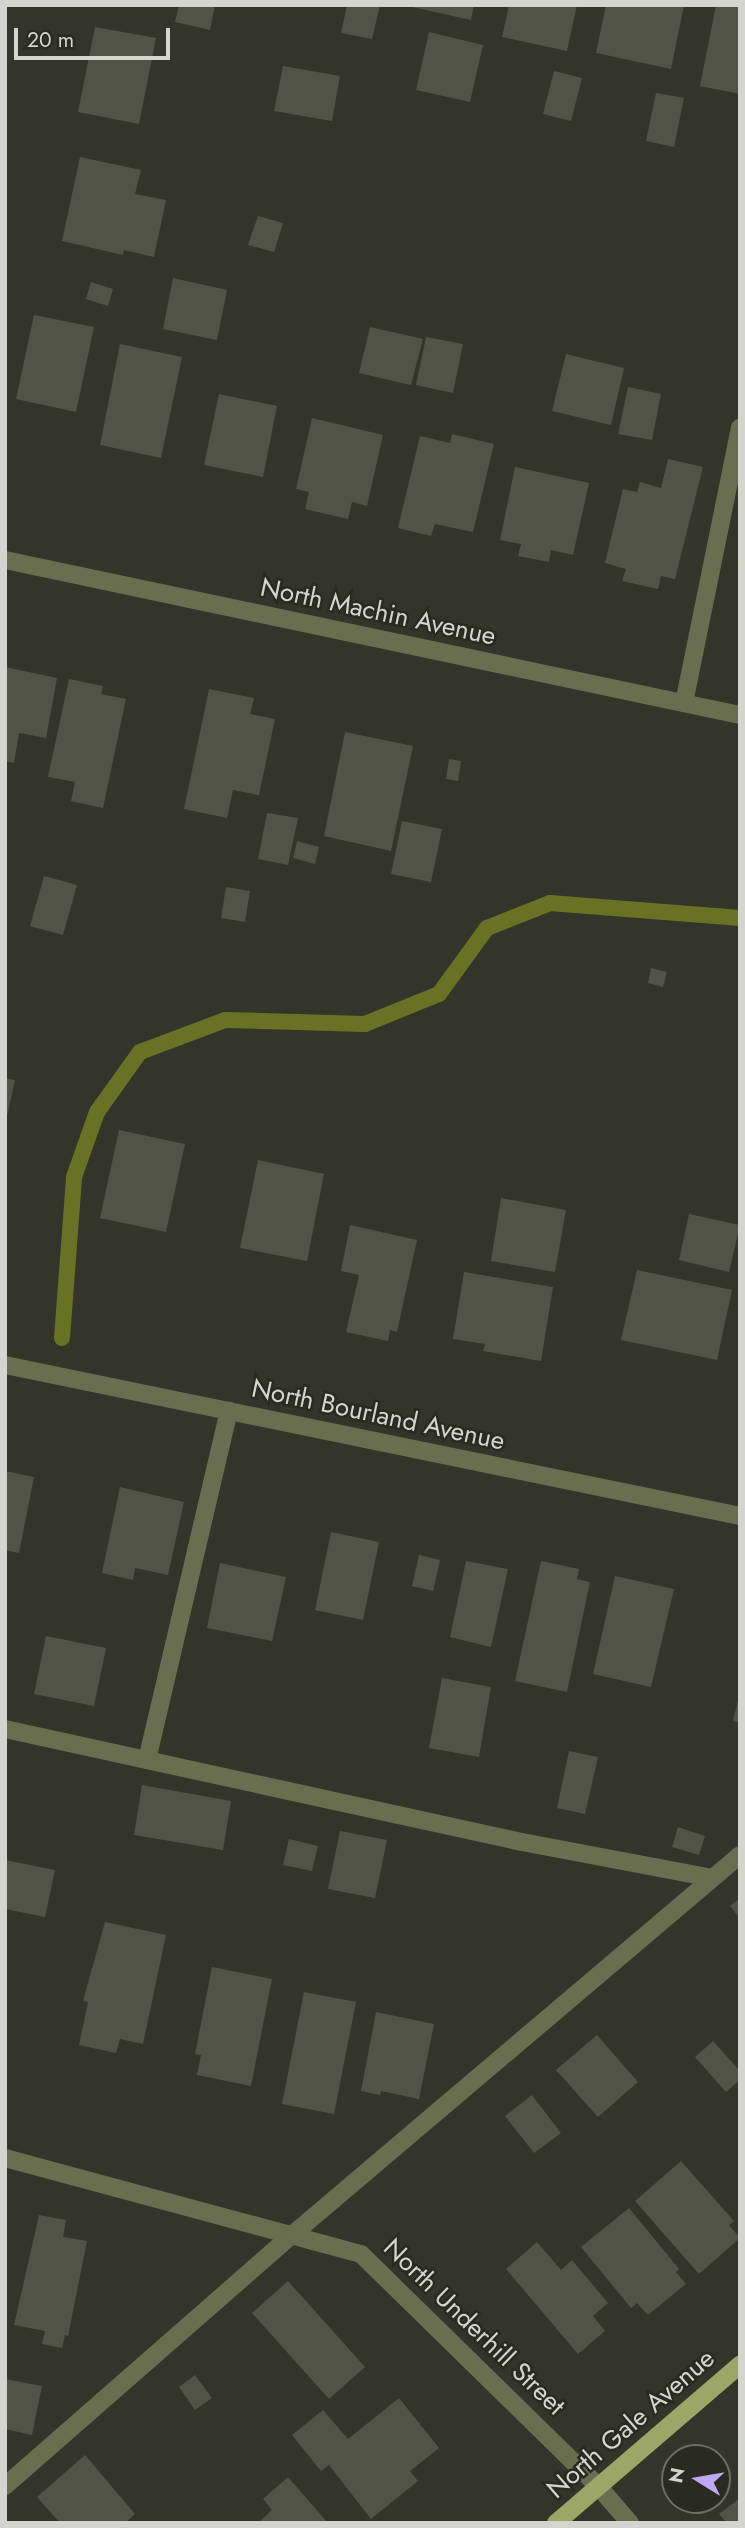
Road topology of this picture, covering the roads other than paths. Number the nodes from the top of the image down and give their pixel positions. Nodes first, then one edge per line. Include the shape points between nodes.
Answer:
1 (740, 428) edge
2 (5, 560) edge
3 (684, 703) junction
4 (740, 715) edge
5 (5, 1365) edge
6 (229, 1411) junction
7 (740, 1516) edge
8 (5, 1729) edge
9 (147, 1760) junction
10 (740, 1855) edge
11 (712, 1878) junction
12 (5, 2158) edge
13 (292, 2235) junction
14 (740, 2365) edge
15 (5, 2486) edge
16 (598, 2486) junction
17 (556, 2523) edge
18 (630, 2523) edge

1 - 3 street
2 - 3 street, North Machin Avenue
3 - 4 street, North Machin Avenue
5 - 6 street, North Bourland Avenue
6 - 7 street, North Bourland Avenue
6 - 9 street
8 - 9 street
9 - 11 street via 522,1842
10 - 11 street
11 - 13 street
12 - 13 street, North Underhill Street
13 - 15 street
13 - 16 street, North Underhill Street via 361,2254
14 - 16 main road, North Gale Avenue
16 - 17 main road, North Gale Avenue
16 - 18 street, North Underhill Street

